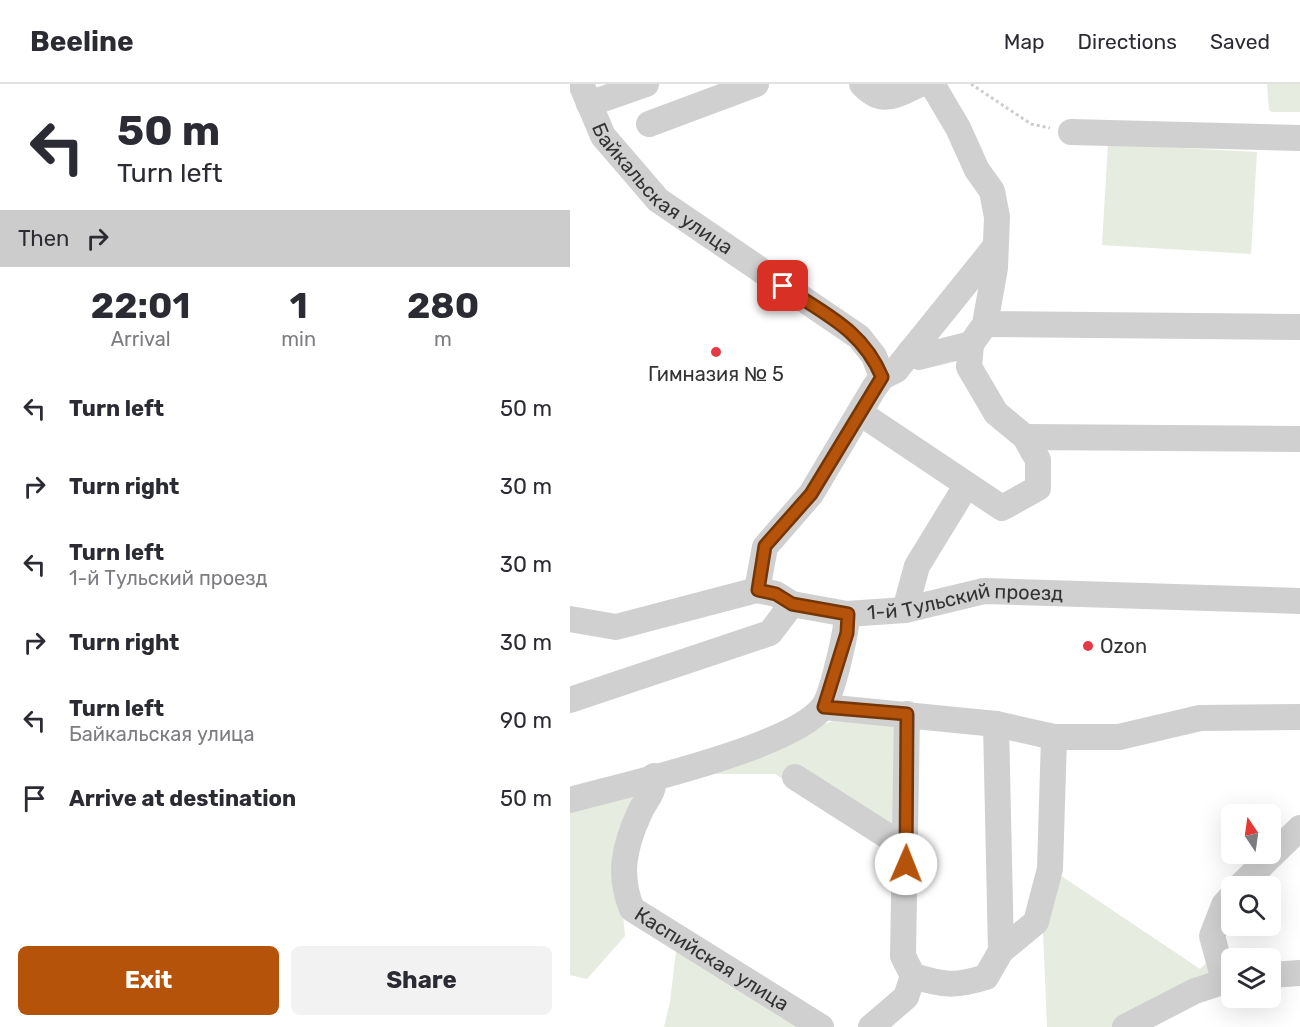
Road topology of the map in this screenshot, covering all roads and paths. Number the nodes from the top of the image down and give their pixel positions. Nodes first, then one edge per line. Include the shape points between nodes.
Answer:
1 (646, 84) edge
2 (756, 84) edge
3 (862, 84) edge
4 (921, 84) edge
5 (932, 84) edge
6 (971, 84) edge
7 (585, 94) edge
8 (649, 124) dead end
9 (1071, 132) joint
10 (1300, 138) edge
11 (995, 248) junction
12 (1300, 327) edge
13 (978, 334) junction
14 (910, 352) junction
15 (882, 377) junction
16 (860, 413) junction
17 (1025, 437) junction
18 (1300, 439) edge
19 (966, 486) junction
20 (758, 590) junction
21 (1300, 601) edge
22 (792, 604) junction
23 (905, 610) junction
24 (848, 614) junction
25 (570, 619) edge
26 (570, 700) edge
27 (824, 707) junction
28 (907, 714) junction
29 (1300, 717) edge
30 (996, 724) junction
31 (1054, 737) junction
32 (654, 776) junction
33 (795, 777) dead end
34 (570, 800) edge
35 (1300, 828) edge
36 (906, 841) junction
37 (1250, 876) edge
38 (1221, 913) edge
39 (1001, 951) junction
40 (1221, 960) edge
41 (1300, 973) edge
42 (1281, 974) edge
43 (913, 976) junction
44 (1221, 981) edge
45 (820, 1027) edge
46 (871, 1027) edge
47 (1125, 1027) edge

1 - 7 street
2 - 8 street
3 - 4 street via 872,95 885,98
5 - 11 street via 992,192 997,217
6 - 9 path via 1031,124
7 - 15 street, Байкальская улица via 603,136 658,200 859,337 874,356
9 - 10 street
11 - 13 street via 995,268
11 - 14 street
12 - 13 street
13 - 14 street via 919,357
13 - 17 street via 969,368 996,413
14 - 15 street via 896,370
15 - 16 street
16 - 19 street
16 - 20 street via 811,494 765,546
17 - 18 street
17 - 19 street via 1038,460 1038,488 1002,508
19 - 23 street via 917,566
20 - 22 street, 1-й Тульский проезд via 776,594
20 - 25 street via 616,627
21 - 23 street, 1-й Тульский проезд via 984,591
22 - 24 street, 1-й Тульский проезд
22 - 26 street via 770,633
23 - 24 street, 1-й Тульский проезд
24 - 27 street via 847,633
27 - 28 street
27 - 32 street via 800,726 743,751
28 - 30 street
28 - 36 street
29 - 31 street via 1200,718 1119,737
30 - 31 street
30 - 39 street
31 - 39 street via 1050,868 1036,922
32 - 34 street
32 - 45 street, Каспийская улица via 654,790 639,813 623,857 624,890 632,909
33 - 36 street via 892,839
35 - 37 street
36 - 43 street via 903,956
38 - 40 street via 1212,936
39 - 43 street via 986,977 960,985
41 - 42 street
43 - 46 street via 906,998
44 - 47 street

